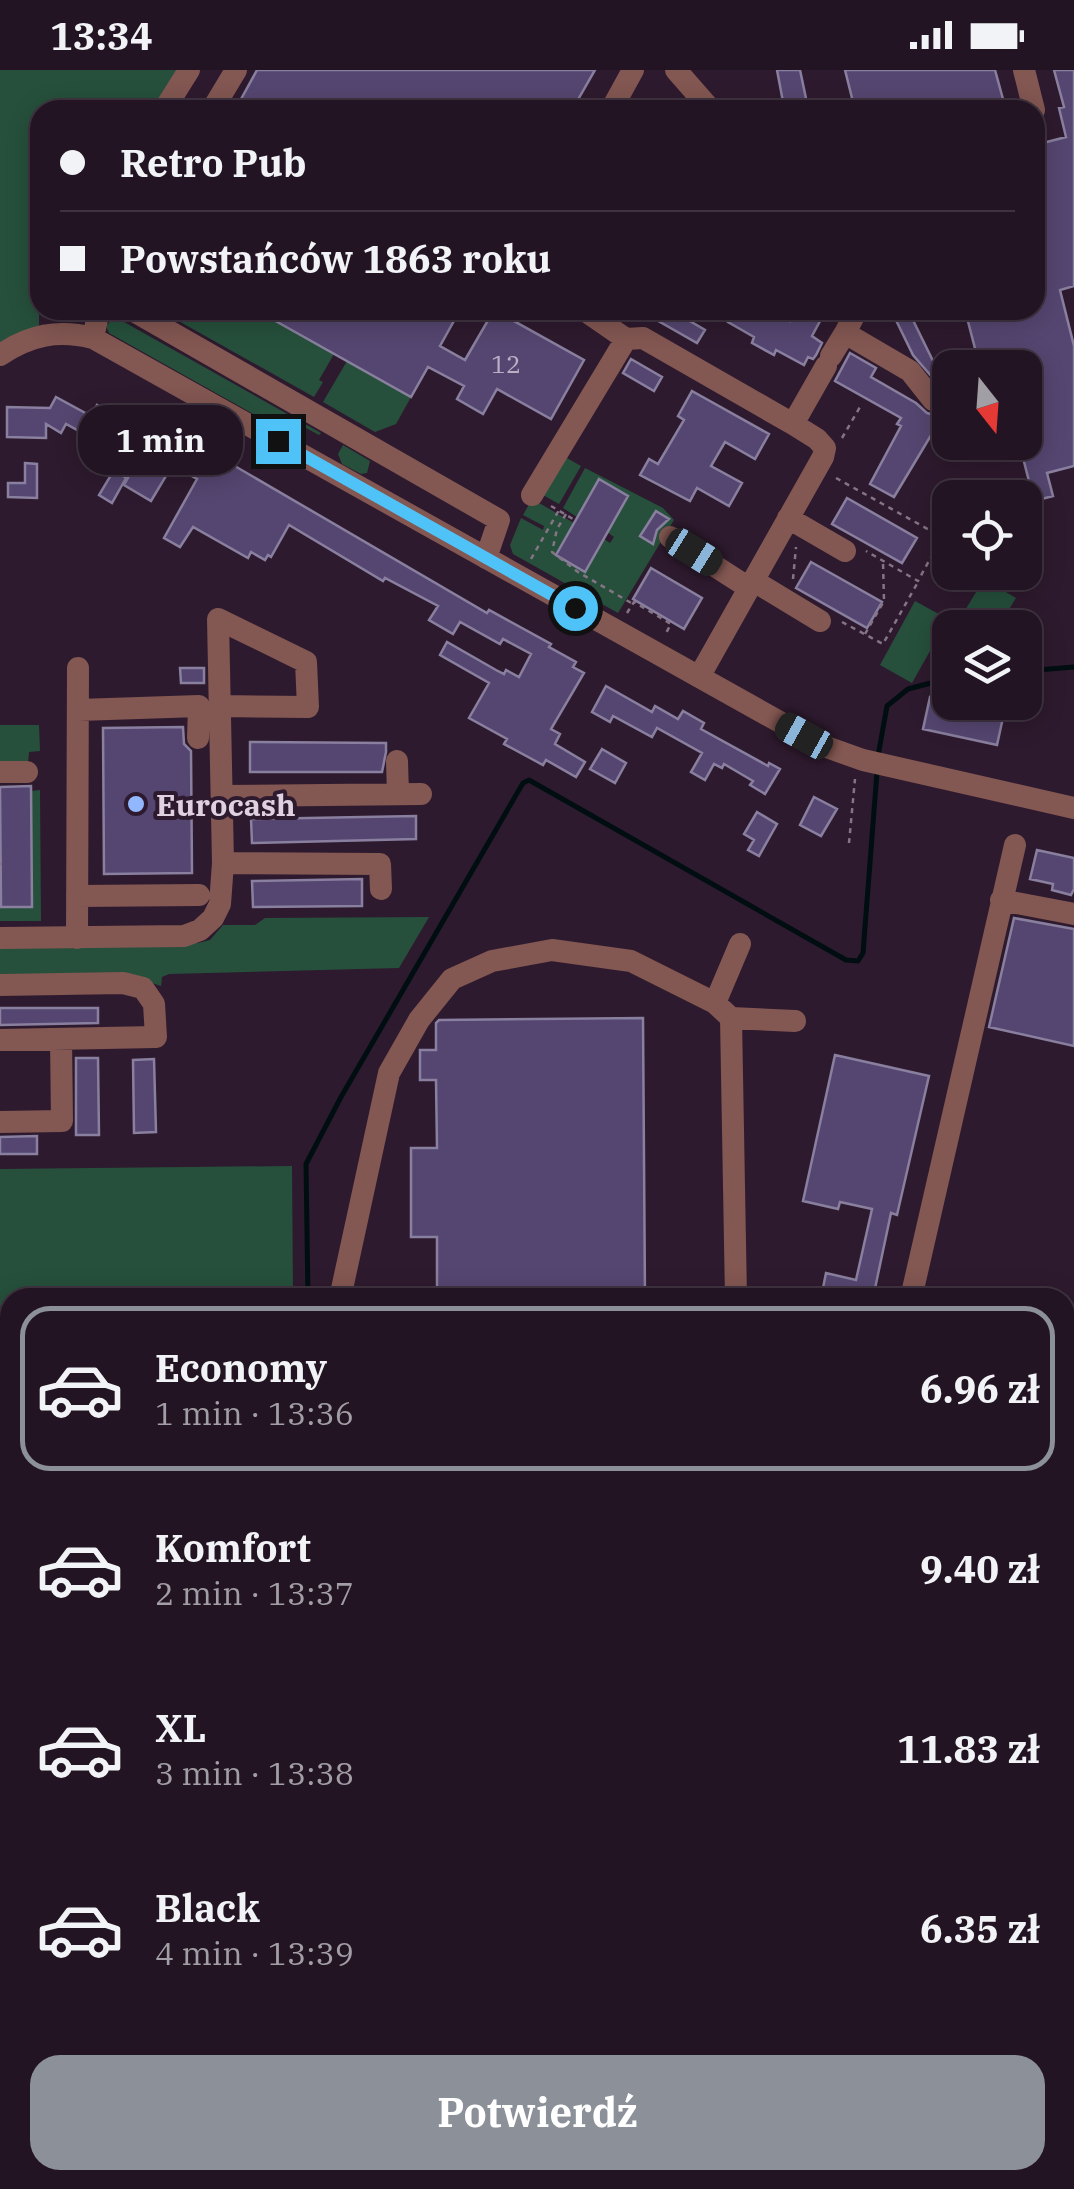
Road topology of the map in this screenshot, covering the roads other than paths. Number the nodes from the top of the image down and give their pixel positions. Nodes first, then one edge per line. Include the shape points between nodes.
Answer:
1 (189, 70) edge
2 (236, 70) edge
3 (633, 70) edge
4 (676, 70) edge
5 (1024, 70) edge
6 (170, 100) edge
7 (218, 100) edge
8 (616, 100) edge
9 (702, 100) edge
10 (1032, 100) edge
11 (96, 320) edge
12 (149, 320) edge
13 (612, 320) edge
14 (852, 320) edge
15 (52, 322) edge
16 (845, 334) junction
17 (92, 338) junction
18 (626, 338) junction
19 (0, 355) edge
20 (932, 399) edge
21 (793, 424) junction
22 (532, 495) dead end
23 (788, 518) junction
24 (670, 537) dead end
25 (849, 548) road end
26 (486, 558) junction
27 (752, 584) junction
28 (828, 620) road end
29 (78, 668) dead end
30 (699, 678) junction
31 (221, 706) junction
32 (78, 710) junction
33 (198, 738) dead end
34 (397, 761) dead end
35 (0, 772) edge
36 (27, 772) dead end
37 (222, 796) junction
38 (1074, 808) edge
39 (1015, 844) dead end
40 (223, 863) junction
41 (381, 890) dead end
42 (199, 895) dead end
43 (76, 896) junction
44 (1001, 900) junction
45 (1074, 914) edge
46 (0, 938) edge
47 (77, 938) junction
48 (740, 944) dead end
49 (0, 985) edge
50 (723, 1010) junction
51 (795, 1021) dead end
52 (61, 1039) junction
53 (0, 1040) edge
54 (0, 1122) edge
55 (342, 1288) edge
56 (736, 1288) edge
57 (913, 1288) edge

1 - 6 street
2 - 7 street
3 - 8 street
4 - 9 street
5 - 10 street
11 - 17 street
12 - 26 street via 499,520
13 - 18 street
14 - 16 street
15 - 17 street
15 - 19 street
16 - 20 street via 910,371
16 - 21 street
17 - 26 street
18 - 21 street via 643,338
18 - 22 street
21 - 23 street via 817,439 824,460
23 - 25 street
23 - 27 street
24 - 27 street
26 - 30 street
27 - 28 street
27 - 30 street
29 - 32 street
30 - 38 street via 821,745 860,759
31 - 31 street via 218,618 306,662 308,707
31 - 37 street
32 - 33 street via 199,706
32 - 43 street
34 - 37 street via 409,794
35 - 36 street
37 - 40 street
39 - 44 street
40 - 41 street via 380,864
40 - 47 street via 220,904 200,930
42 - 43 street
43 - 47 street
44 - 45 street
44 - 57 street
46 - 47 street
48 - 50 street
49 - 52 street via 122,983 143,988 154,1004 156,1038
50 - 51 street
50 - 55 street via 631,962 552,950 492,961 452,979 390,1074
50 - 56 street
52 - 53 street
52 - 54 street via 62,1121

